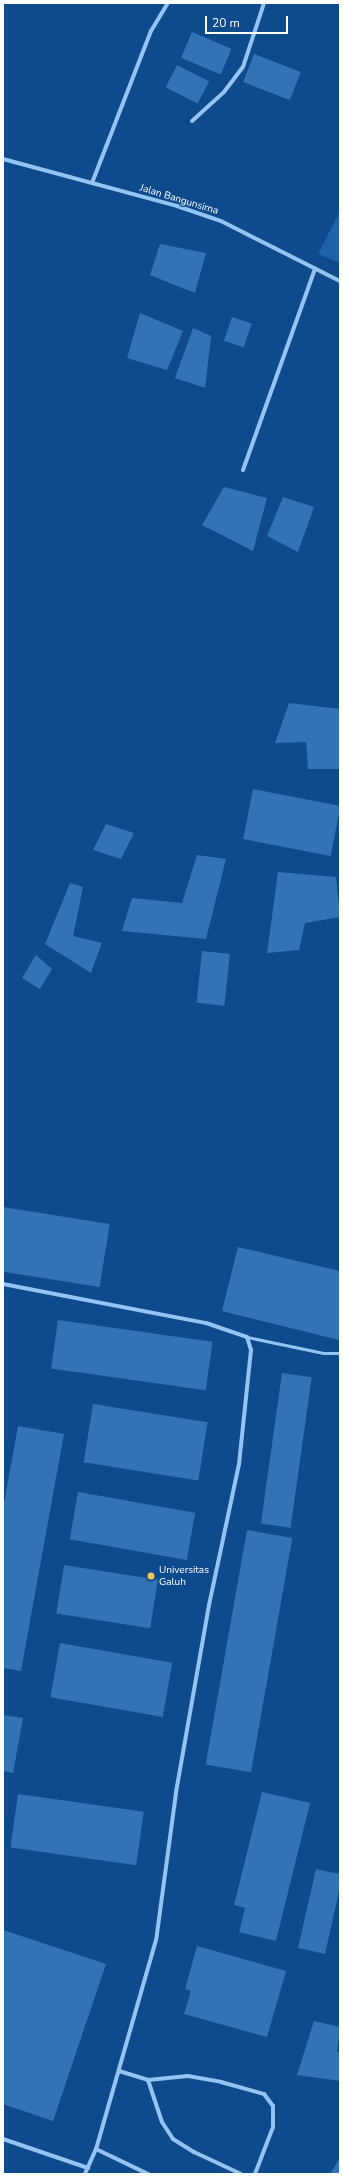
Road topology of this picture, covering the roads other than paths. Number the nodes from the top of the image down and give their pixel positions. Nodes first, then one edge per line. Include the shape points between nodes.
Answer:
1 (168, 3) edge
2 (264, 3) edge
3 (192, 121) dead end
4 (3, 159) edge
5 (92, 183) junction
6 (315, 269) junction
7 (340, 282) edge
8 (243, 470) dead end
9 (3, 1284) edge
10 (248, 1338) junction
11 (340, 1353) edge
12 (119, 2071) junction
13 (148, 2080) junction
14 (3, 2139) edge
15 (96, 2149) junction
16 (88, 2168) junction
17 (85, 2174) edge
18 (148, 2174) edge
19 (241, 2174) edge
20 (256, 2174) edge

1 - 5 street via 151,31
2 - 3 street via 243,67 224,92
4 - 5 street, Jalan Bangunsirna
5 - 6 street, Jalan Bangunsirna via 221,221
6 - 7 street, Jalan Bangunsirna
6 - 8 street
9 - 10 street via 206,1323
10 - 11 lane via 323,1353
10 - 12 street via 251,1350 239,1464 209,1605 176,1793 156,1940
12 - 13 street
12 - 15 street
13 - 19 street via 162,2122 173,2139
13 - 20 street via 188,2076 264,2094 273,2106 273,2120
14 - 16 street
15 - 16 street
15 - 18 street
16 - 17 street

